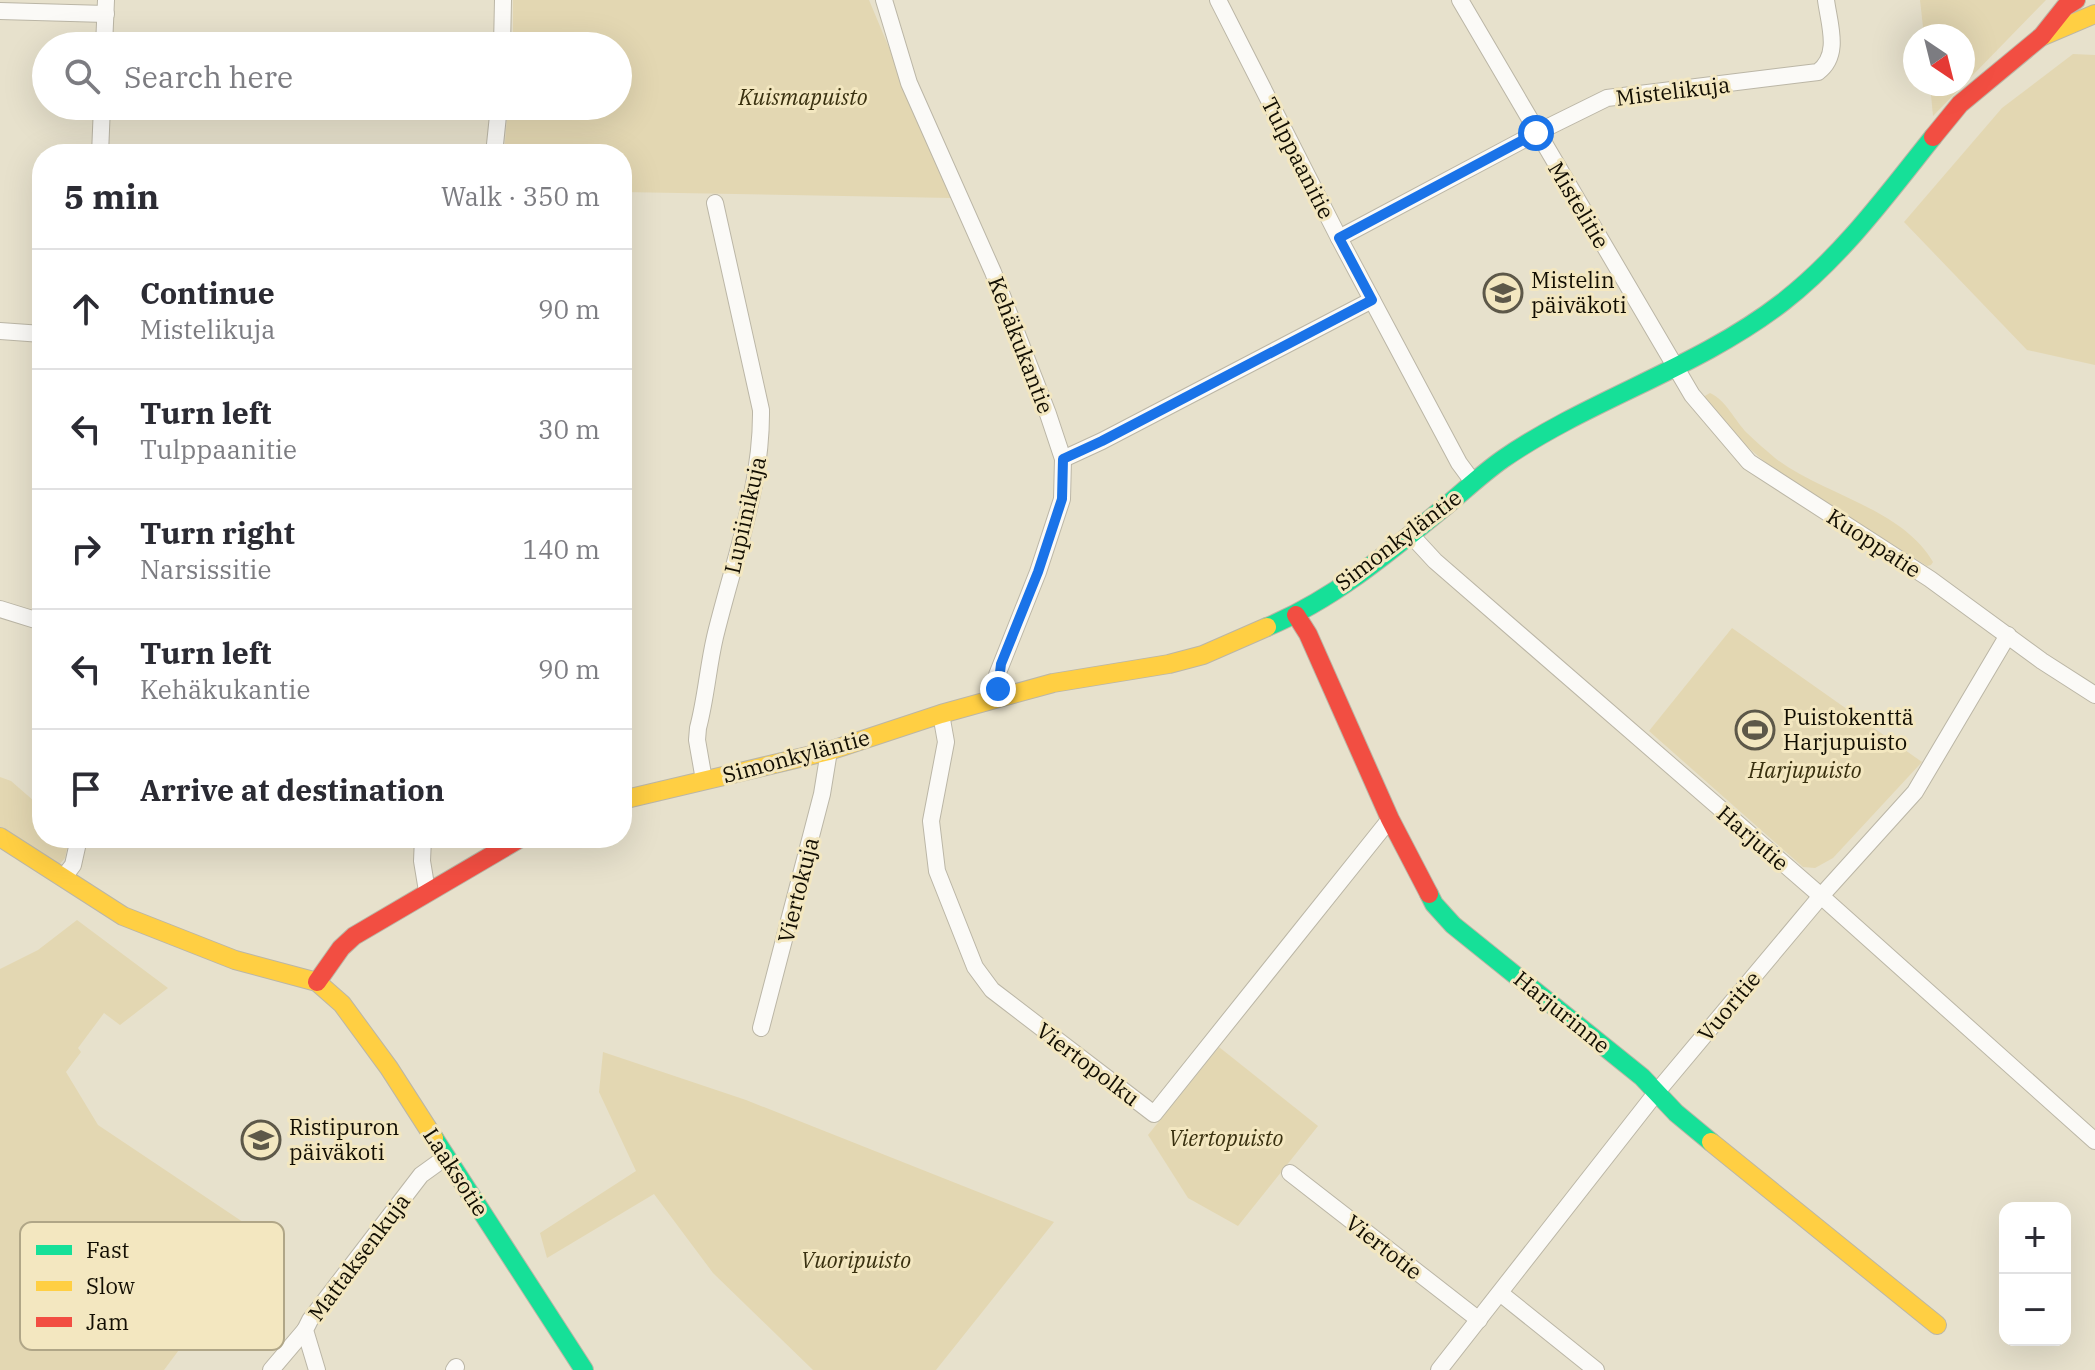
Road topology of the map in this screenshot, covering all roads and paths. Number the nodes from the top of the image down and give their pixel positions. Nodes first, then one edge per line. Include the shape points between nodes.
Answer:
1 (503, 0) edge
2 (884, 0) edge
3 (1218, 0) edge
4 (1460, 0) edge
5 (1826, 0) edge
6 (2076, 0) edge
7 (106, 7) edge
8 (0, 11) edge
9 (2095, 14) edge
10 (105, 32) edge
11 (502, 32) edge
12 (2042, 36) junction
13 (101, 120) edge
14 (498, 120) edge
15 (1536, 133) junction
16 (100, 144) edge
17 (495, 144) edge
18 (715, 203) dead end
19 (1339, 238) junction
20 (1372, 300) junction
21 (0, 331) edge
22 (32, 333) edge
23 (1675, 367) junction
24 (1063, 459) junction
25 (1473, 482) junction
26 (1411, 535) junction
27 (0, 609) edge
28 (1296, 615) junction
29 (32, 619) edge
30 (2008, 635) junction
31 (2095, 695) edge
32 (998, 697) junction
33 (941, 714) junction
34 (829, 751) junction
35 (704, 780) junction
36 (632, 798) edge
37 (1390, 819) junction
38 (0, 837) edge
39 (77, 848) edge
40 (423, 848) edge
41 (503, 848) edge
42 (63, 878) junction
43 (427, 891) junction
44 (1821, 896) junction
45 (317, 982) junction
46 (761, 1028) dead end
47 (1656, 1093) junction
48 (2095, 1141) edge
49 (446, 1157) junction
50 (1290, 1173) dead end
51 (1500, 1293) junction
52 (1479, 1320) junction
53 (1937, 1325) dead end
54 (305, 1330) junction
55 (271, 1370) edge
56 (317, 1370) edge
57 (584, 1370) edge
58 (1439, 1370) edge
59 (1596, 1370) edge

1 - 11 street
2 - 24 street, Kehäkukantie via 909,83 984,251
3 - 19 street, Tulppaanitie
4 - 15 street, Mistelitie
5 - 15 street, Mistelikuja via 1833,50 1818,72 1607,98
6 - 12 main road, Simonkyläntie
7 - 8 street
7 - 10 street
9 - 12 main road, Simonkyläntie
12 - 23 main road, Simonkyläntie via 1960,104 1845,247 1814,275 1751,324
13 - 16 street
14 - 17 street
15 - 19 street, Mistelikuja
15 - 23 street, Mistelitie
18 - 35 street, Lupiinikuja via 761,410 761,435 756,483 698,728
19 - 20 street, Tulppaanitie
20 - 24 street
20 - 25 street, Tulppaanitie
21 - 22 street
23 - 25 main road, Simonkyläntie via 1534,440
23 - 30 street, Kuoppatie via 1749,462
24 - 32 street, Kehäkukantie via 1062,499 997,675
25 - 26 main road, Simonkyläntie
26 - 28 main road, Simonkyläntie
26 - 44 street, Harjutie
27 - 29 street
28 - 32 main road, Simonkyläntie via 1203,655
28 - 37 main road, Harjurinne
30 - 31 street, Kuoppatie
30 - 44 street, Vuoritie via 1915,792
32 - 33 main road, Simonkyläntie
33 - 34 main road, Simonkyläntie
33 - 37 street, Viertopolku via 946,742 931,821 937,871 975,967 992,990 1154,1114
34 - 35 main road, Simonkyläntie
34 - 46 street, Viertokuja
35 - 36 main road, Simonkyläntie
37 - 47 main road, Harjurinne via 1434,904 1453,925
38 - 42 main road
39 - 42 street
40 - 43 street
41 - 43 main road
42 - 45 main road via 154,931
43 - 45 main road via 354,936
44 - 47 street, Vuoritie
44 - 48 street, Harjutie
45 - 49 main road, Laaksotie via 342,1004
47 - 51 street, Vuoritie
47 - 53 main road, Harjurinne
49 - 54 street, Mattaksenkuja via 421,1175
49 - 57 main road, Laaksotie
50 - 52 street, Viertotie
51 - 52 street, Vuoritie
51 - 59 street
52 - 58 street, Vuoritie
54 - 55 street
54 - 56 street, Mattaksenkuja

